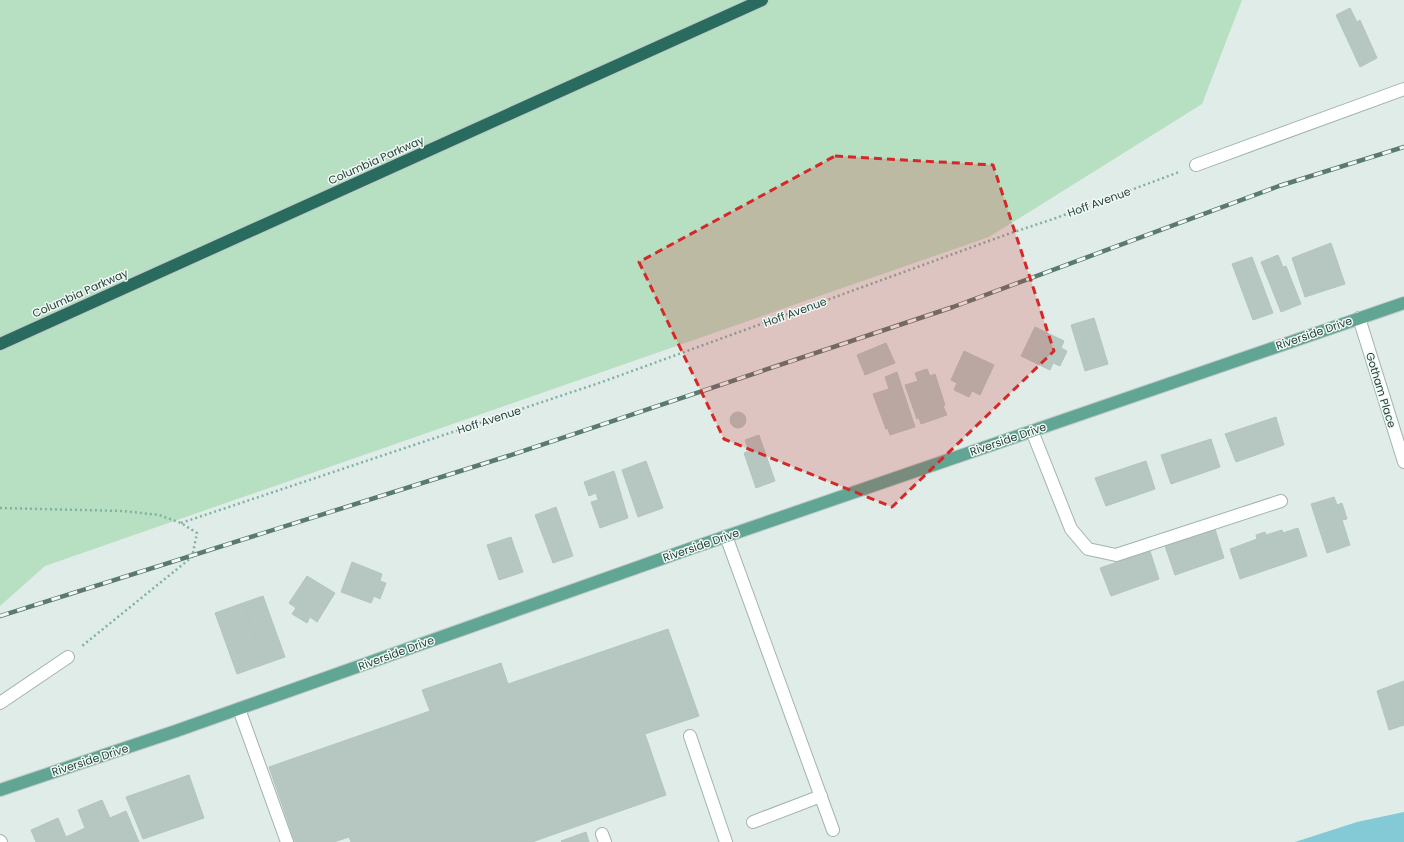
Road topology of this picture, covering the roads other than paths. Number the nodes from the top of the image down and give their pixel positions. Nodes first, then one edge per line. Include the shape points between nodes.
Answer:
1 (762, 0) edge
2 (1404, 89) edge
3 (1196, 165) road end
4 (1404, 303) edge
5 (1359, 318) junction
6 (0, 344) edge
7 (1032, 431) junction
8 (1404, 462) edge
9 (1281, 501) dead end
10 (726, 536) junction
11 (68, 657) road end
12 (0, 704) edge
13 (239, 709) junction
14 (690, 736) dead end
15 (0, 790) edge
16 (821, 796) junction
17 (752, 822) dead end
18 (833, 830) dead end
19 (287, 842) edge
20 (726, 842) edge

1 - 6 highway, Columbia Parkway
2 - 3 street
4 - 5 main road, Riverside Drive
5 - 7 main road, Riverside Drive
5 - 8 street, Gotham Place
7 - 9 street via 1071,529 1088,549 1116,555
7 - 10 main road, Riverside Drive
10 - 13 main road, Riverside Drive
10 - 16 street
11 - 12 street
13 - 15 main road, Riverside Drive
13 - 19 street
14 - 20 street
16 - 17 street
16 - 18 street

